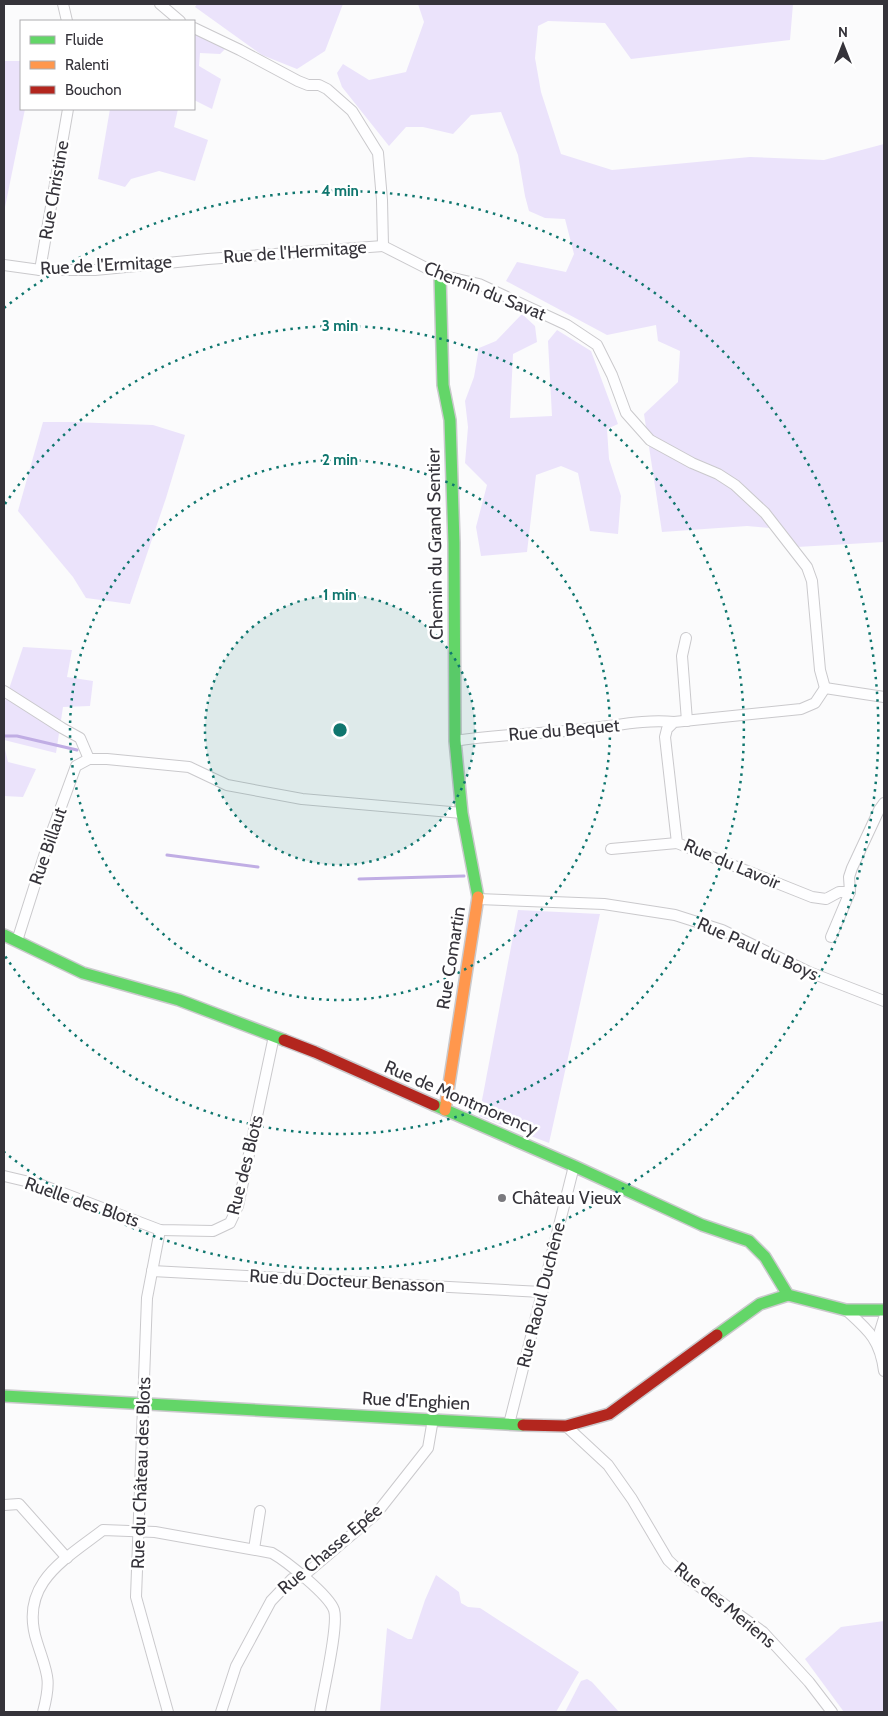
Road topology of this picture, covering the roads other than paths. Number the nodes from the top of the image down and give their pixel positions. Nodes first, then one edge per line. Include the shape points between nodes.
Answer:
1 (63, 4) edge
2 (160, 4) edge
3 (67, 20) edge
4 (179, 20) edge
5 (195, 28) edge
6 (68, 110) edge
7 (383, 246) junction
8 (208, 259) joint
9 (4, 265) edge
10 (40, 270) junction
11 (440, 275) junction
12 (686, 638) dead end
13 (825, 688) junction
14 (4, 691) edge
15 (884, 697) edge
16 (687, 721) junction
17 (674, 722) junction
18 (455, 741) junction
19 (89, 759) junction
20 (884, 803) edge
21 (462, 813) junction
22 (677, 842) junction
23 (611, 850) dead end
24 (850, 892) junction
25 (478, 899) junction
26 (4, 935) edge
27 (831, 937) dead end
28 (17, 940) junction
29 (884, 1001) edge
30 (274, 1036) junction
31 (444, 1110) junction
32 (574, 1166) junction
33 (4, 1176) edge
34 (160, 1230) junction
35 (152, 1270) junction
36 (542, 1292) junction
37 (788, 1294) junction
38 (846, 1310) junction
39 (884, 1310) edge
40 (884, 1318) edge
41 (882, 1352) junction
42 (884, 1371) edge
43 (4, 1396) edge
44 (144, 1404) junction
45 (433, 1419) junction
46 (509, 1424) junction
47 (566, 1426) junction
48 (4, 1505) edge
49 (260, 1511) dead end
50 (139, 1532) junction
51 (254, 1549) junction
52 (67, 1558) junction
53 (302, 1576) junction
54 (43, 1712) edge
55 (168, 1712) edge
56 (222, 1712) edge
57 (320, 1712) edge
58 (832, 1712) edge

1 - 3 street
2 - 4 street
5 - 7 street via 298,81 327,89 352,111 378,153
6 - 10 street, Rue Christine
7 - 8 street, Rue de l'Hermitage
7 - 11 street, Chemin du Savat
8 - 10 street, Rue de l'Ermitage via 95,270
9 - 10 street, Rue de l'Ermitage
11 - 13 street, Chemin du Savat via 479,284 567,325 597,345 626,414 650,440 718,474 735,485 764,513 807,567 812,581 820,670
11 - 18 street, Chemin du Grand Sentier via 443,385 450,420 454,534
12 - 16 street via 682,656
13 - 15 street
13 - 16 street via 815,703 801,709
14 - 19 street via 80,738
16 - 17 street
17 - 18 street, Rue du Bequet
17 - 22 street, Rue du Lavoir via 665,737
18 - 21 street, Chemin du Grand Sentier
19 - 21 street via 189,767 228,785 302,799
19 - 28 street, Rue Billaut via 76,766
20 - 24 street via 852,868
21 - 25 street, Rue Comartin
22 - 23 street
22 - 24 street, Rue du Lavoir via 812,897 826,899 839,892
24 - 27 street
25 - 29 street, Rue Paul du Boys via 604,904 675,914 722,930 809,972
25 - 31 street, Rue Comartin
26 - 28 street, Rue de Montmorency
28 - 30 street, Rue de Montmorency via 83,973 179,1000
30 - 31 street, Rue de Montmorency
30 - 34 street, Rue des Blots via 238,1206 230,1223 213,1231
31 - 32 street, Rue de Montmorency
32 - 36 street, Rue Raoul Duchêne
32 - 37 street, Rue de Montmorency via 702,1225 749,1241 765,1257
33 - 34 street, Ruelle des Blots via 42,1186
34 - 35 street, Rue du Château des Blots
35 - 36 street, Rue du Docteur Benasson
35 - 44 street, Rue du Château des Blots via 147,1298
36 - 46 street, Rue Raoul Duchêne
37 - 38 street
37 - 47 street, Rue d'Enghien via 760,1304 609,1414
38 - 39 street
38 - 41 street via 868,1330
40 - 41 street via 880,1331
41 - 42 street
43 - 44 street, Rue d'Enghien
44 - 45 street, Rue d'Enghien
44 - 50 street, Rue du Château des Blots
45 - 46 street, Rue d'Enghien
45 - 53 street, Rue Chasse Epée via 428,1448 376,1514
46 - 47 street, Rue d'Enghien
47 - 58 street, Rue des Meriens via 608,1465 668,1560 763,1632
48 - 52 street via 19,1504
49 - 51 street
50 - 51 street
50 - 52 street via 103,1530
50 - 55 street, Rue du Château des Blots via 137,1605
51 - 53 street via 272,1553
52 - 54 street via 38,1589 33,1608 33,1628 48,1679
53 - 56 street, Rue Chasse Epée via 292,1579 271,1600 236,1666
53 - 57 street via 330,1602 336,1620

